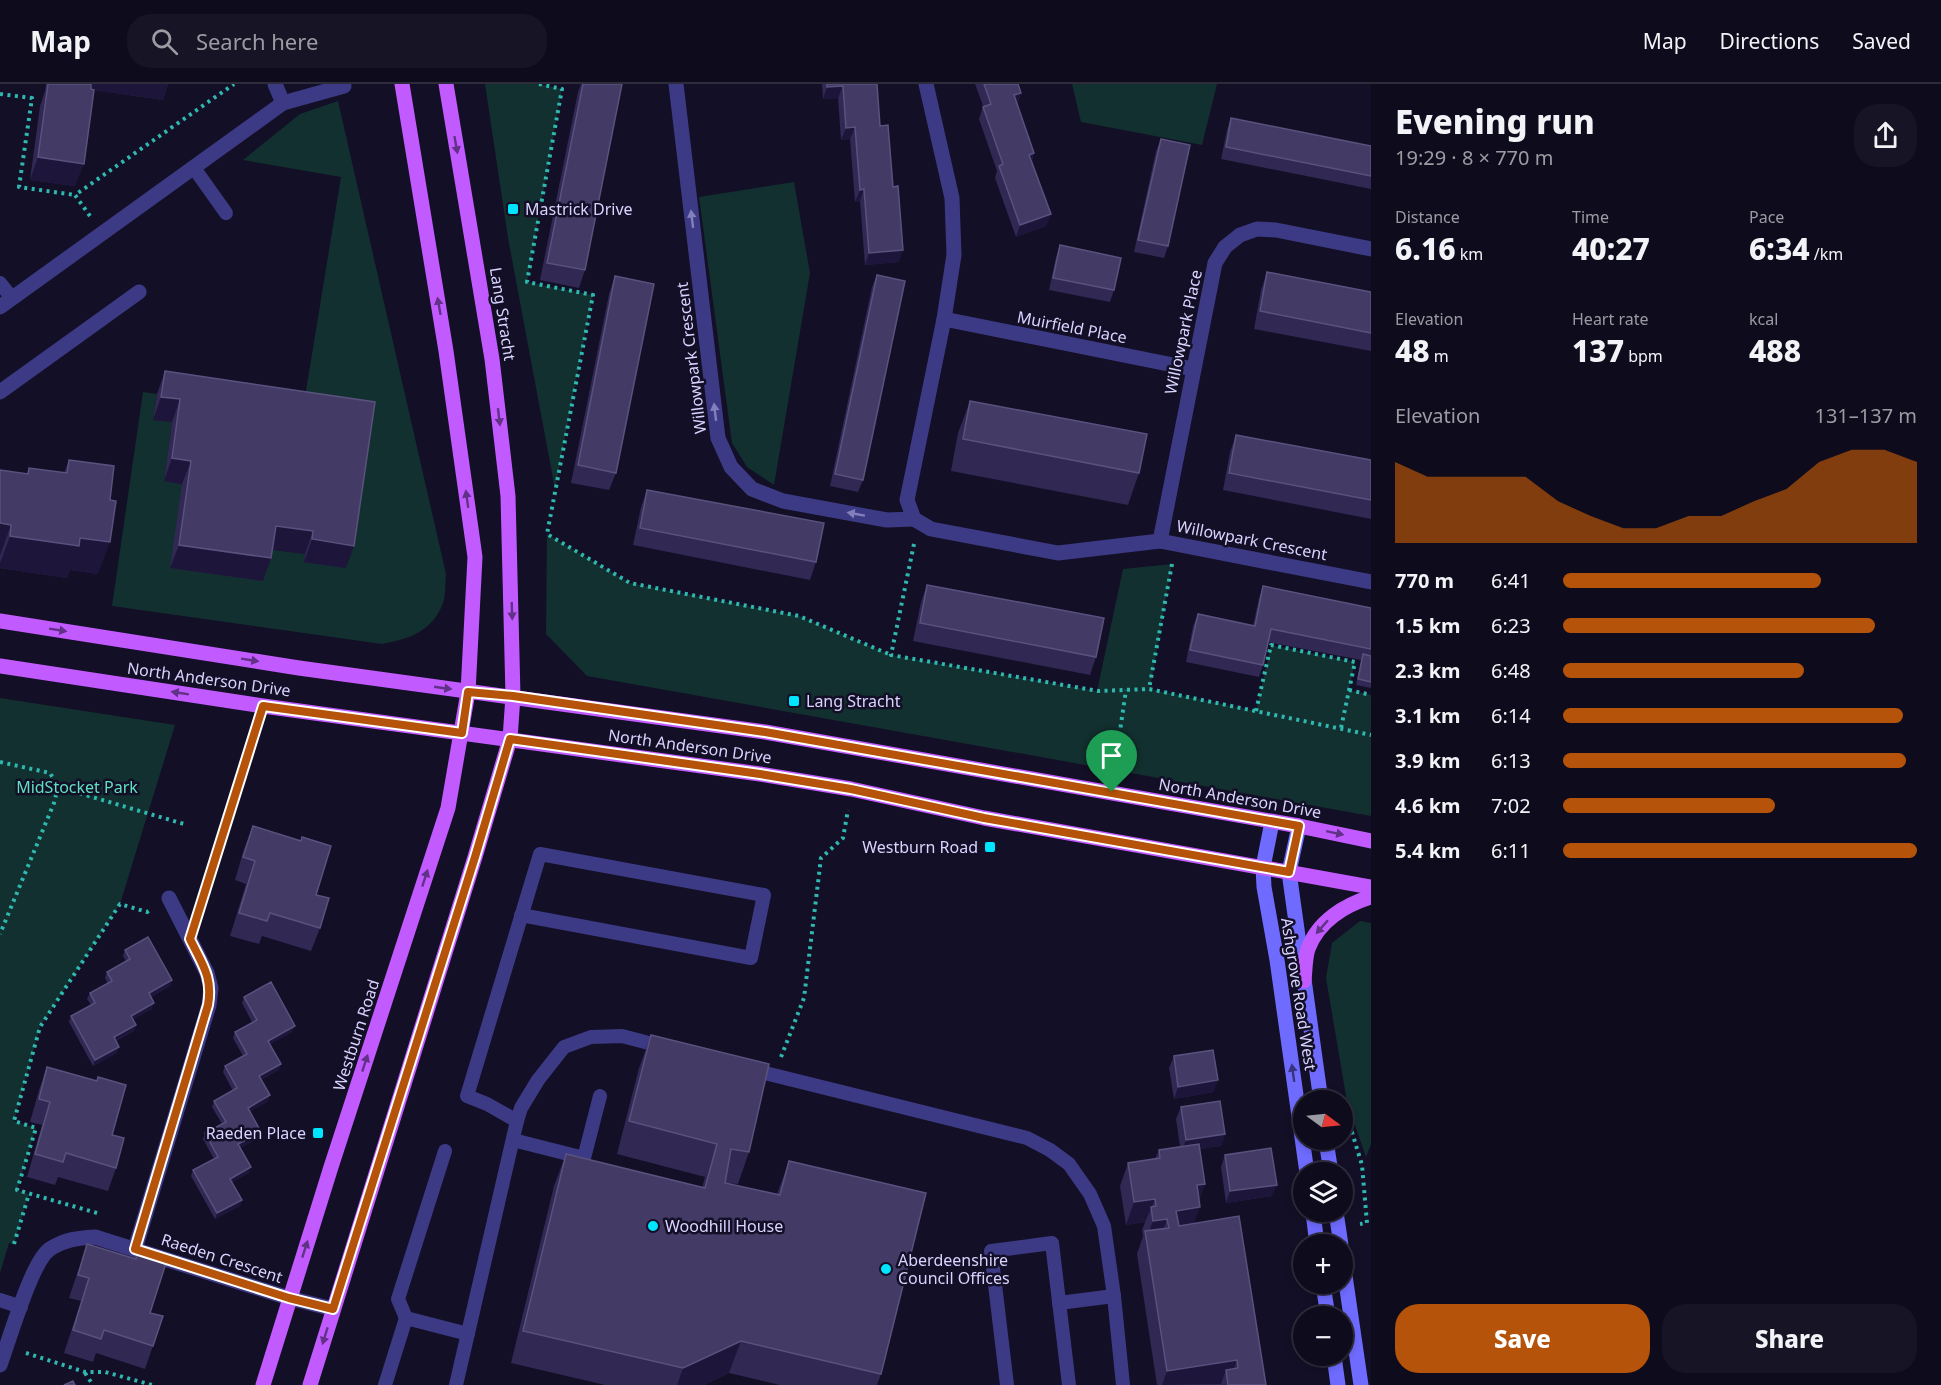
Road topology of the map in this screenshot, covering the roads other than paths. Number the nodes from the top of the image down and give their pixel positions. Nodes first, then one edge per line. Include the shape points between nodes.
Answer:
1 (274, 84) edge
2 (402, 84) edge
3 (446, 84) edge
4 (676, 84) edge
5 (926, 84) edge
6 (344, 86) dead end
7 (283, 103) junction
8 (194, 168) junction
9 (226, 213) dead end
10 (1371, 249) edge
11 (0, 283) edge
12 (139, 292) dead end
13 (6, 303) edge
14 (944, 319) junction
15 (1193, 369) junction
16 (0, 392) edge
17 (914, 519) junction
18 (1160, 541) junction
19 (1371, 582) edge
20 (0, 621) edge
21 (0, 666) edge
22 (468, 692) junction
23 (513, 696) junction
24 (462, 733) junction
25 (510, 739) junction
26 (1272, 822) junction
27 (1299, 826) junction
28 (1371, 841) edge
29 (1263, 867) junction
30 (1289, 872) junction
31 (1371, 887) edge
32 (1371, 897) edge
33 (169, 898) road end
34 (521, 915) junction
35 (1304, 981) junction
36 (676, 1050) edge
37 (730, 1064) edge
38 (1319, 1090) edge
39 (600, 1096) dead end
40 (517, 1121) junction
41 (513, 1140) junction
42 (445, 1151) dead end
43 (1305, 1162) edge
44 (135, 1249) junction
45 (1348, 1294) edge
46 (1114, 1296) junction
47 (289, 1298) junction
48 (0, 1300) edge
49 (1059, 1303) junction
50 (21, 1307) junction
51 (333, 1309) junction
52 (406, 1318) junction
53 (468, 1334) junction
54 (1118, 1337) junction
55 (0, 1365) edge
56 (1335, 1366) edge
57 (263, 1385) edge
58 (310, 1385) edge
59 (385, 1385) edge
60 (456, 1385) edge
61 (1007, 1385) edge
62 (1069, 1385) edge
63 (1123, 1385) edge
64 (1129, 1385) edge
65 (1338, 1385) edge
66 (1361, 1385) edge

1 - 7 street
22 -> 2 main road via 475,557
3 -> 23 main road, Lang Stracht via 492,359 508,496
17 -> 4 street, Willowpark Crescent via 887,520 783,501 752,489 731,467 718,438
5 - 14 street via 952,198 954,255
6 - 7 street
7 - 8 street
8 - 9 lane
8 - 13 street
10 - 15 street, Willowpark Place via 1276,230 1257,229 1240,235 1225,247 1215,263
11 - 13 lane
12 - 16 street
14 - 15 street, Muirfield Place
14 - 17 street via 907,500
15 - 18 street, Willowpark Place
17 - 18 street, Willowpark Crescent via 930,529 1059,553
18 - 19 street, Willowpark Crescent
20 -> 22 main road, North Anderson Drive
24 -> 21 main road, North Anderson Drive
22 - 23 main road, North Anderson Drive
22 - 24 main road, Westburn Road
23 - 25 main road
23 - 26 main road, North Anderson Drive via 765,732
24 - 25 main road, North Anderson Drive
47 -> 24 main road, Westburn Road via 448,808
25 - 29 main road, North Anderson Drive via 851,789 984,818
25 - 51 main road
26 - 27 main road, North Anderson Drive
26 - 29 street, Ashgrove Road West
27 -> 28 main road, North Anderson Drive
27 - 30 street, Ashgrove Road West
29 - 30 main road, North Anderson Drive
43 -> 29 street, Ashgrove Road West
30 - 31 main road, North Anderson Drive
30 - 35 street, Ashgrove Road West
32 -> 35 main road via 1347,907 1317,931 1308,950
33 - 44 street via 211,988
34 - 34 lane via 540,854 764,895 751,958
34 - 40 lane via 467,1096
35 - 38 street, Ashgrove Road West
36 - 40 lane via 622,1036 591,1037 564,1047 538,1080
37 - 46 lane via 1027,1138 1050,1150 1069,1164 1090,1194 1104,1226
39 - 41 lane via 584,1158
40 - 41 lane
41 - 53 lane
42 - 52 lane via 398,1299
44 - 47 street, Raeden Crescent
44 - 50 street, Raeden Crescent via 95,1237 70,1239 48,1250 32,1275
45 - 66 street
46 - 49 lane
46 - 54 lane
47 - 51 street, Raeden Crescent
47 - 57 main road, Westburn Road
48 - 50 lane
49 - 61 lane via 1052,1243 991,1251
49 - 62 lane
50 - 55 street, Raeden Crescent
51 -> 58 main road
52 - 53 lane
52 - 59 lane
53 - 60 lane
54 - 63 lane
54 - 64 lane
56 - 65 street

